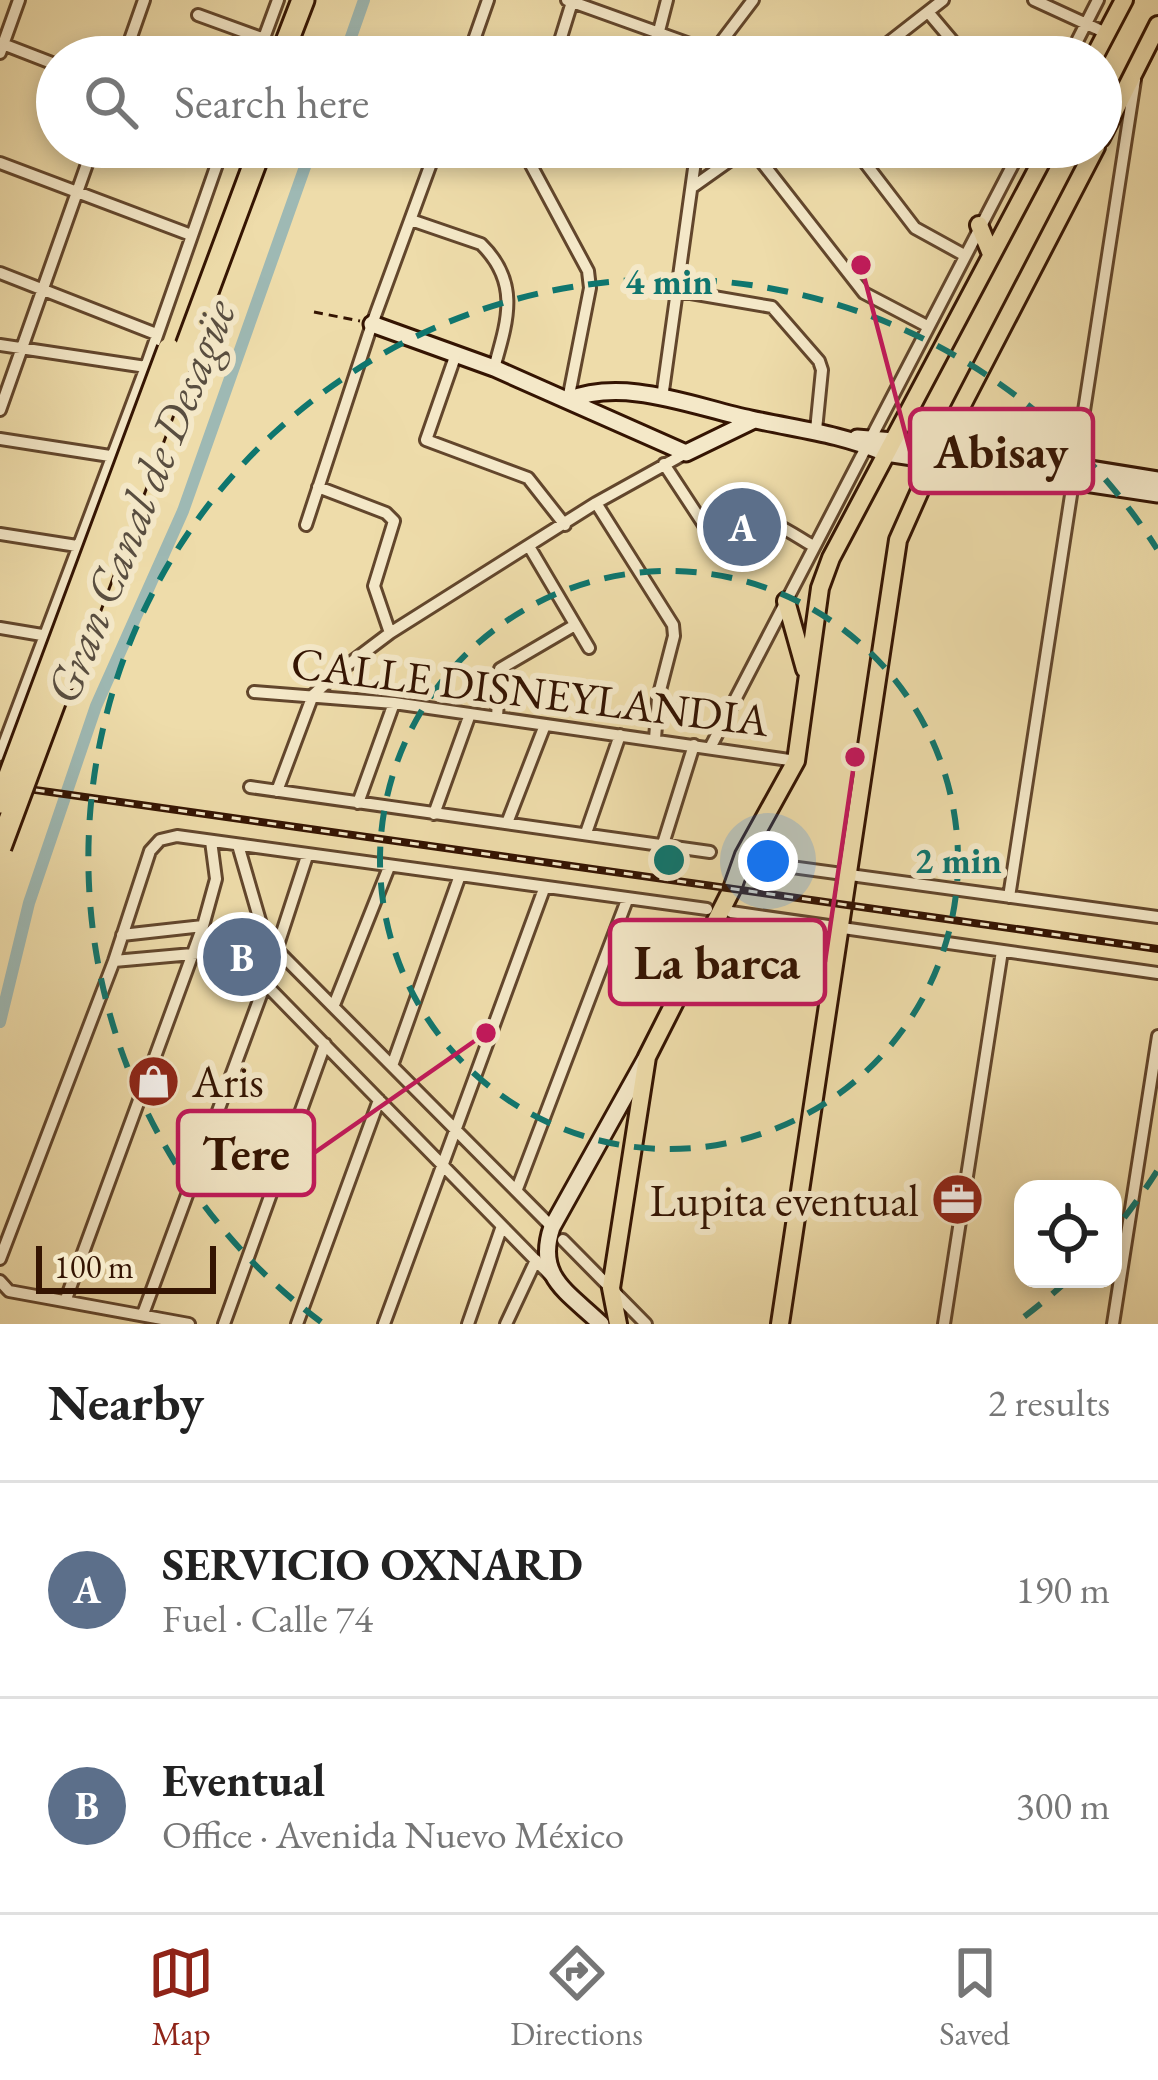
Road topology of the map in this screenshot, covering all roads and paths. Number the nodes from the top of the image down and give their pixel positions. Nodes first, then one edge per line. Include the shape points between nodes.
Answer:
1 (19, 0) edge
2 (144, 0) edge
3 (278, 0) edge
4 (303, 0) edge
5 (318, 0) edge
6 (488, 0) edge
7 (667, 0) edge
8 (753, 0) edge
9 (944, 0) edge
10 (1034, 0) edge
11 (1098, 0) edge
12 (1124, 0) edge
13 (570, 1) edge
14 (928, 12) junction
15 (199, 14) dead end
16 (1086, 23) junction
17 (1158, 27) edge
18 (659, 31) junction
19 (1106, 33) junction
20 (131, 36) edge
21 (256, 36) edge
22 (265, 36) edge
23 (289, 36) edge
24 (304, 36) edge
25 (475, 36) edge
26 (561, 36) edge
27 (671, 36) edge
28 (726, 36) edge
29 (897, 36) edge
30 (948, 36) edge
31 (1080, 36) edge
32 (1104, 36) edge
33 (1, 47) edge
34 (36, 58) edge
35 (1136, 70) junction
36 (1122, 97) edge
37 (0, 163) edge
38 (1122, 163) edge
39 (86, 168) edge
40 (215, 168) edge
41 (238, 168) edge
42 (252, 168) edge
43 (429, 168) edge
44 (533, 168) edge
45 (695, 168) edge
46 (720, 168) edge
47 (766, 168) edge
48 (869, 168) edge
49 (1011, 168) edge
50 (1038, 168) edge
51 (1085, 168) edge
52 (1121, 168) edge
53 (694, 186) junction
54 (78, 191) junction
55 (411, 220) junction
56 (979, 225) junction
57 (191, 235) junction
58 (991, 254) junction
59 (964, 255) junction
60 (0, 273) edge
61 (43, 288) junction
62 (680, 291) junction
63 (314, 312) dead end
64 (372, 324) junction
65 (927, 326) junction
66 (156, 334) junction
67 (0, 345) edge
68 (22, 348) junction
69 (456, 354) junction
70 (146, 367) junction
71 (494, 368) junction
72 (662, 398) junction
73 (568, 400) junction
74 (0, 410) edge
75 (754, 420) junction
76 (816, 430) junction
77 (0, 439) edge
78 (864, 440) junction
79 (890, 446) junction
80 (938, 452) junction
81 (686, 453) junction
82 (110, 456) junction
83 (664, 464) junction
84 (1075, 474) junction
85 (1158, 480) edge
86 (318, 488) junction
87 (1158, 494) edge
88 (838, 500) junction
89 (596, 503) junction
90 (856, 510) junction
91 (306, 525) dead end
92 (565, 525) junction
93 (0, 534) edge
94 (77, 546) junction
95 (813, 546) junction
96 (530, 548) junction
97 (785, 601) junction
98 (575, 625) junction
99 (0, 628) edge
100 (390, 633) junction
101 (42, 635) junction
102 (589, 648) dead end
103 (808, 679) junction
104 (254, 692) dead end
105 (313, 695) junction
106 (394, 703) junction
107 (470, 714) junction
108 (496, 717) junction
109 (6, 724) edge
110 (545, 724) junction
111 (620, 735) junction
112 (655, 740) junction
113 (694, 746) junction
114 (710, 748) junction
115 (0, 755) edge
116 (796, 761) junction
117 (250, 787) dead end
118 (277, 791) junction
119 (0, 802) edge
120 (358, 803) junction
121 (434, 814) junction
122 (507, 823) junction
123 (586, 833) junction
124 (211, 842) junction
125 (663, 844) junction
126 (238, 845) junction
127 (0, 847) edge
128 (710, 852) dead end
129 (307, 856) junction
130 (754, 862) dead end
131 (389, 867) junction
132 (845, 873) junction
133 (458, 878) junction
134 (544, 889) junction
135 (1009, 897) junction
136 (627, 900) junction
137 (707, 910) dead end
138 (730, 912) dead end
139 (1158, 917) edge
140 (203, 926) junction
141 (839, 929) junction
142 (122, 935) junction
143 (276, 951) junction
144 (1002, 951) junction
145 (194, 954) junction
146 (114, 961) junction
147 (1158, 973) edge
148 (266, 984) junction
149 (334, 1006) junction
150 (1158, 1036) edge
151 (325, 1044) junction
152 (646, 1057) junction
153 (393, 1063) junction
154 (379, 1100) junction
155 (455, 1127) junction
156 (443, 1166) junction
157 (518, 1189) junction
158 (502, 1226) junction
159 (557, 1233) junction
160 (0, 1259) edge
161 (536, 1260) junction
162 (554, 1279) junction
163 (0, 1281) edge
164 (611, 1288) junction
165 (66, 1299) junction
166 (143, 1314) junction
167 (189, 1324) edge
168 (224, 1324) edge
169 (297, 1324) edge
170 (384, 1324) edge
171 (468, 1324) edge
172 (506, 1324) edge
173 (601, 1324) edge
174 (618, 1324) edge
175 (646, 1324) edge
176 (780, 1324) edge
177 (944, 1324) edge
178 (1113, 1324) edge

1 - 33 street
2 - 20 street
3 - 22 street
4 - 23 highway
5 - 24 highway
6 - 25 street
7 - 18 street
8 - 28 street
9 - 14 street
10 - 16 street
11 - 16 street
12 - 19 main road
13 - 18 street
13 - 26 street
14 - 29 street
14 - 30 street
15 - 21 street
16 - 19 street
16 - 31 street
17 - 35 main road
18 - 27 street
19 - 32 main road
33 - 34 street
35 - 36 main road
35 - 38 street
37 - 54 street
39 - 54 street
40 - 57 street
41 - 119 highway, bridge
42 - 127 highway, bridge
43 - 55 street
44 - 73 street via 588,271
45 - 53 street
46 - 53 street
47 - 65 street via 864,293
48 - 59 street via 915,228
49 - 56 street
50 - 58 main road
51 - 80 main road
52 - 84 street
53 - 62 street
54 - 57 street
54 - 61 street
55 - 64 street
55 - 71 street via 489,252 511,299
56 - 58 main road
56 - 59 street
57 - 66 street
58 - 79 main road
59 - 65 street
60 - 61 street
61 - 66 street
61 - 68 street
62 - 72 street
62 - 76 street via 772,307 819,361
63 - 64 path
64 - 69 street
64 - 86 street
65 - 78 street
66 - 70 street
67 - 68 street
68 - 70 street
68 - 74 street
69 - 71 street
69 - 92 street via 426,440 528,478
70 - 82 street
71 - 73 street
72 - 73 street via 587,392
72 - 75 street
73 - 81 street
75 - 76 street
75 - 81 street
76 - 78 street
77 - 82 street
78 - 79 street
78 - 88 street
79 - 80 street
79 - 90 main road
80 - 84 street
80 - 132 main road via 895,553
81 - 83 street
82 - 94 street
83 - 89 street
83 - 95 street via 710,534 754,518
84 - 85 street
84 - 87 street
84 - 135 street
86 - 91 street
86 - 100 street via 394,520 374,586
88 - 90 street
88 - 95 street
89 - 92 street
89 - 112 street via 673,625
90 - 103 main road via 820,588
92 - 96 street
93 - 94 street
94 - 101 street
95 - 97 street
96 - 98 street
96 - 100 street
97 - 103 main road
97 - 114 street
98 - 102 street
98 - 108 street via 500,669
99 - 101 street
100 - 105 street
101 - 109 street
103 - 116 main road
104 - 105 street, CALLE DISNEYLANDIA
105 - 106 street, CALLE DISNEYLANDIA
105 - 118 street
106 - 107 street, CALLE DISNEYLANDIA
106 - 120 street
107 - 108 street, CALLE DISNEYLANDIA
107 - 121 street
108 - 110 street, CALLE DISNEYLANDIA
109 - 115 street
110 - 111 street, CALLE DISNEYLANDIA
110 - 122 street
111 - 112 street, CALLE DISNEYLANDIA
111 - 123 street
112 - 113 street, CALLE DISNEYLANDIA
113 - 114 street, CALLE DISNEYLANDIA
113 - 125 street
114 - 116 street, CALLE DISNEYLANDIA
116 - 152 main road
117 - 118 street
118 - 120 street
120 - 121 street
121 - 122 street
122 - 123 street
123 - 125 street
124 - 126 street
124 - 140 street via 216,879
124 - 142 street via 160,840
125 - 128 street
126 - 129 street
126 - 143 street via 262,931
129 - 131 street
129 - 143 street
130 - 132 street
131 - 133 street
131 - 149 street
132 - 135 street
132 - 141 main road
133 - 134 street
133 - 153 street
134 - 136 street
134 - 155 street
135 - 139 street
136 - 137 street
136 - 157 street
138 - 141 street
140 - 142 street
140 - 145 street
141 - 144 street
141 - 176 main road
142 - 146 street
143 - 149 street
144 - 147 street
144 - 177 street
145 - 146 street
145 - 148 street via 231,951
145 - 165 street
146 - 160 street
148 - 151 street
148 - 166 street
149 - 153 street
150 - 178 street
151 - 154 street
151 - 168 street
152 - 159 street
152 - 164 main road
153 - 155 street
154 - 156 street
154 - 169 street
155 - 156 street
155 - 157 street
156 - 158 street
156 - 170 street
157 - 159 street
158 - 161 street
158 - 171 street
159 - 162 street via 544,1258
159 - 164 street
161 - 162 street
161 - 172 street
162 - 173 street
163 - 165 street via 9,1291
164 - 174 main road
164 - 175 street
165 - 166 street
166 - 167 street

